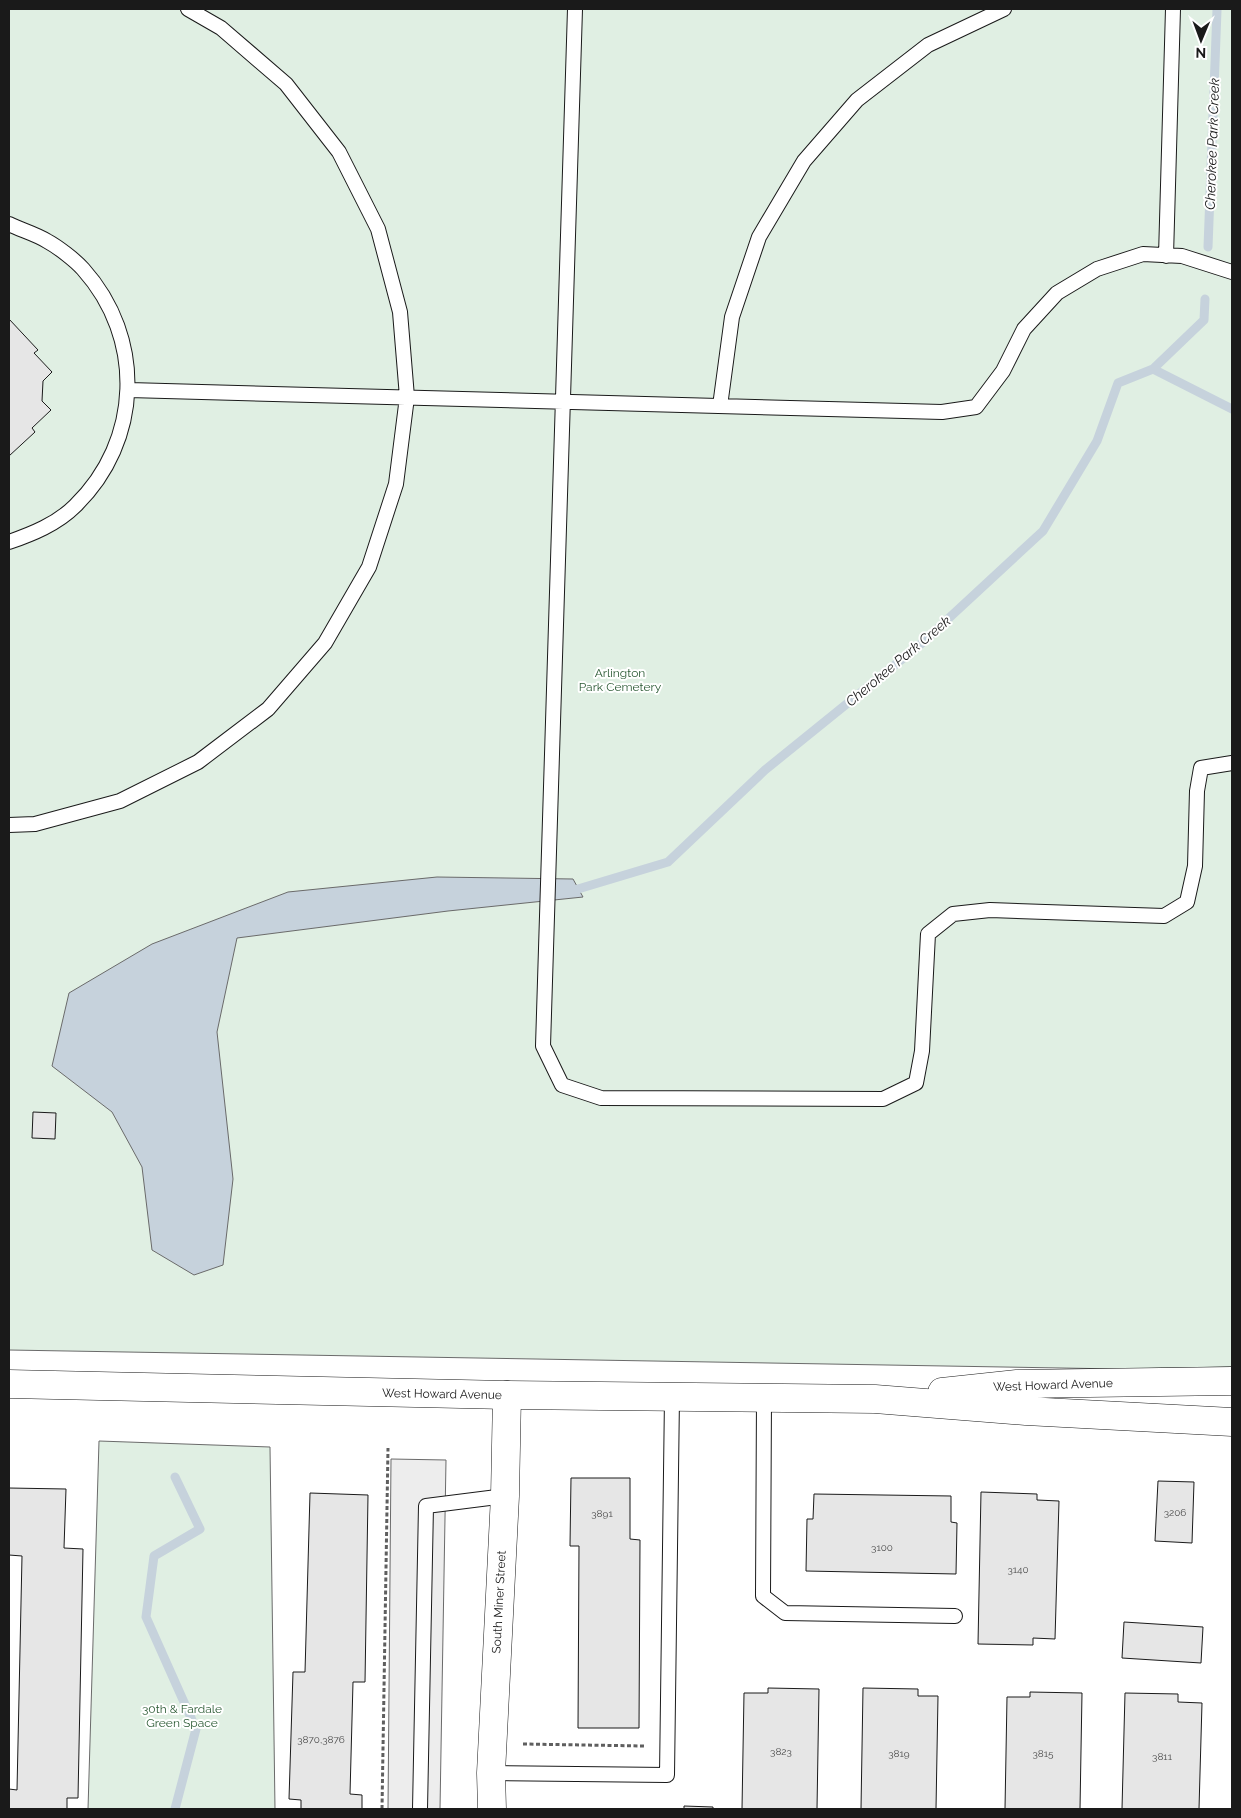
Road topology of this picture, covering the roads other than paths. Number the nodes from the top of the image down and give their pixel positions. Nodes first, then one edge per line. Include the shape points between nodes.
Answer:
1 (188, 9) edge
2 (574, 9) edge
3 (1004, 9) edge
4 (1173, 9) edge
5 (9, 224) edge
6 (1166, 256) junction
7 (1232, 272) edge
8 (129, 390) junction
9 (407, 397) junction
10 (562, 402) junction
11 (720, 406) junction
12 (9, 542) edge
13 (1232, 763) edge
14 (9, 825) edge
15 (1232, 1381) edge
16 (9, 1384) edge
17 (507, 1395) junction
18 (672, 1397) junction
19 (764, 1398) junction
20 (875, 1399) junction
21 (1232, 1422) edge
22 (504, 1496) junction
23 (955, 1616) dead end
24 (491, 1772) junction
25 (420, 1809) edge
26 (492, 1809) edge

1 - 9 lane via 221,28 286,84 339,152 378,229 400,312
2 - 10 lane
3 - 11 lane via 928,45 856,100 804,161 759,237 732,317
4 - 6 lane
5 - 8 lane via 47,241 82,268 109,304 124,346
6 - 7 lane via 1182,256
6 - 11 lane via 1143,254 1096,269 1058,293 1024,329 1003,371 976,407 942,412
8 - 9 lane
8 - 12 lane via 121,433 103,473 74,506 38,532
9 - 10 lane
9 - 14 lane via 396,484 369,567 325,643 268,709 198,762 120,801 35,824
10 - 11 lane
10 - 13 lane via 543,1046 562,1085 601,1098 883,1099 916,1083 922,1051 928,934 953,914 990,910 1164,916 1187,902 1196,866 1197,791 1201,768
15 - 20 street, West Howard Avenue via 1017,1384
16 - 17 street, West Howard Avenue
17 - 18 street, West Howard Avenue
17 - 22 street, South Miner Street
18 - 19 street, West Howard Avenue
18 - 24 lane via 667,1775
19 - 20 street, West Howard Avenue
19 - 23 lane via 763,1596 785,1613
20 - 21 street, West Howard Avenue
22 - 24 street, South Miner Street
22 - 25 lane via 426,1506
24 - 26 street, South Miner Street

